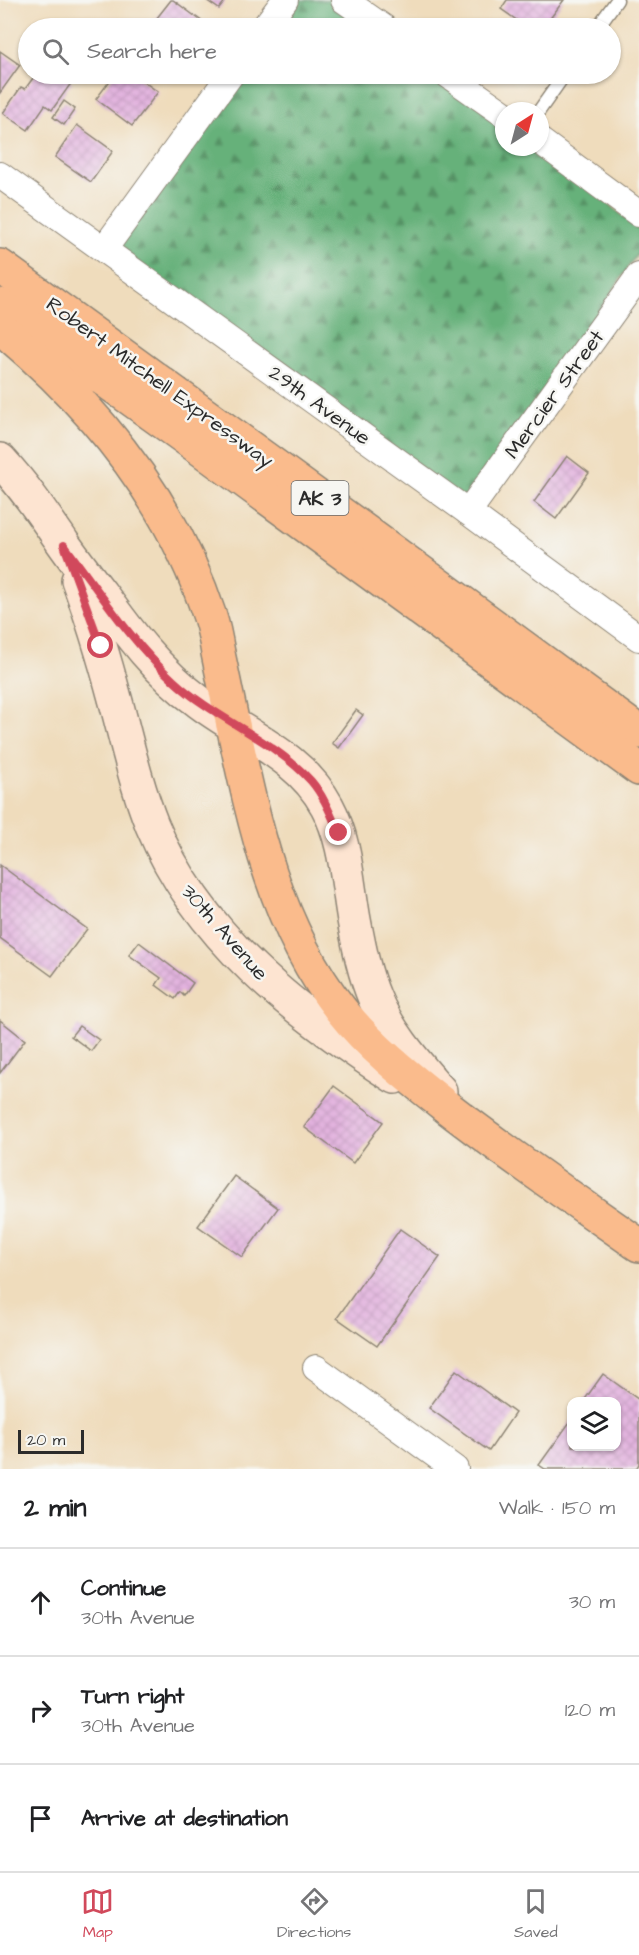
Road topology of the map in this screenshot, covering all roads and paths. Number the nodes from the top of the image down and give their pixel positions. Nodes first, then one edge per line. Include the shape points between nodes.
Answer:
1 (285, 0) edge
2 (344, 0) edge
3 (617, 0) edge
4 (272, 18) edge
5 (370, 18) edge
6 (604, 18) edge
7 (224, 84) edge
8 (461, 84) edge
9 (559, 84) edge
10 (546, 102) edge
11 (495, 108) edge
12 (549, 148) edge
13 (0, 175) edge
14 (639, 214) edge
15 (104, 249) junction
16 (0, 266) edge
17 (639, 276) edge
18 (0, 305) edge
19 (0, 327) edge
20 (0, 460) edge
21 (468, 512) junction
22 (369, 534) junction
23 (64, 545) junction
24 (639, 638) edge
25 (639, 712) edge
26 (234, 725) junction
27 (639, 732) edge
28 (639, 769) edge
29 (471, 1126) junction
30 (639, 1245) edge
31 (316, 1368) dead end
32 (424, 1461) edge
33 (454, 1469) edge

1 - 4 street
2 - 5 street
3 - 6 lane
7 - 15 street
8 - 11 street
9 - 10 lane
12 - 14 street
13 - 15 street, 29th Avenue
15 - 21 street, 29th Avenue
16 - 22 main road, Robert Mitchell Expressway / AK 3
17 - 21 street, Mercier Street
18 - 28 main road, Robert Mitchell Expressway / AK 3
19 - 26 main road via 88,410 123,452 157,503 187,559 211,618
20 - 23 main road, 30th Avenue
21 - 24 street, 29th Avenue
22 - 25 main road
22 - 27 main road, Robert Mitchell Expressway / AK 3
23 - 26 main road, 30th Avenue via 153,661 199,702
23 - 29 main road, 30th Avenue via 101,646 152,825 190,897 256,973 298,1010
26 - 29 main road via 258,837 295,935 317,975 368,1040
26 - 29 main road, 30th Avenue via 292,763 312,782 327,806 339,833 365,973 376,1001 414,1061
29 - 30 main road, 30th Avenue
31 - 32 street
32 - 33 street

